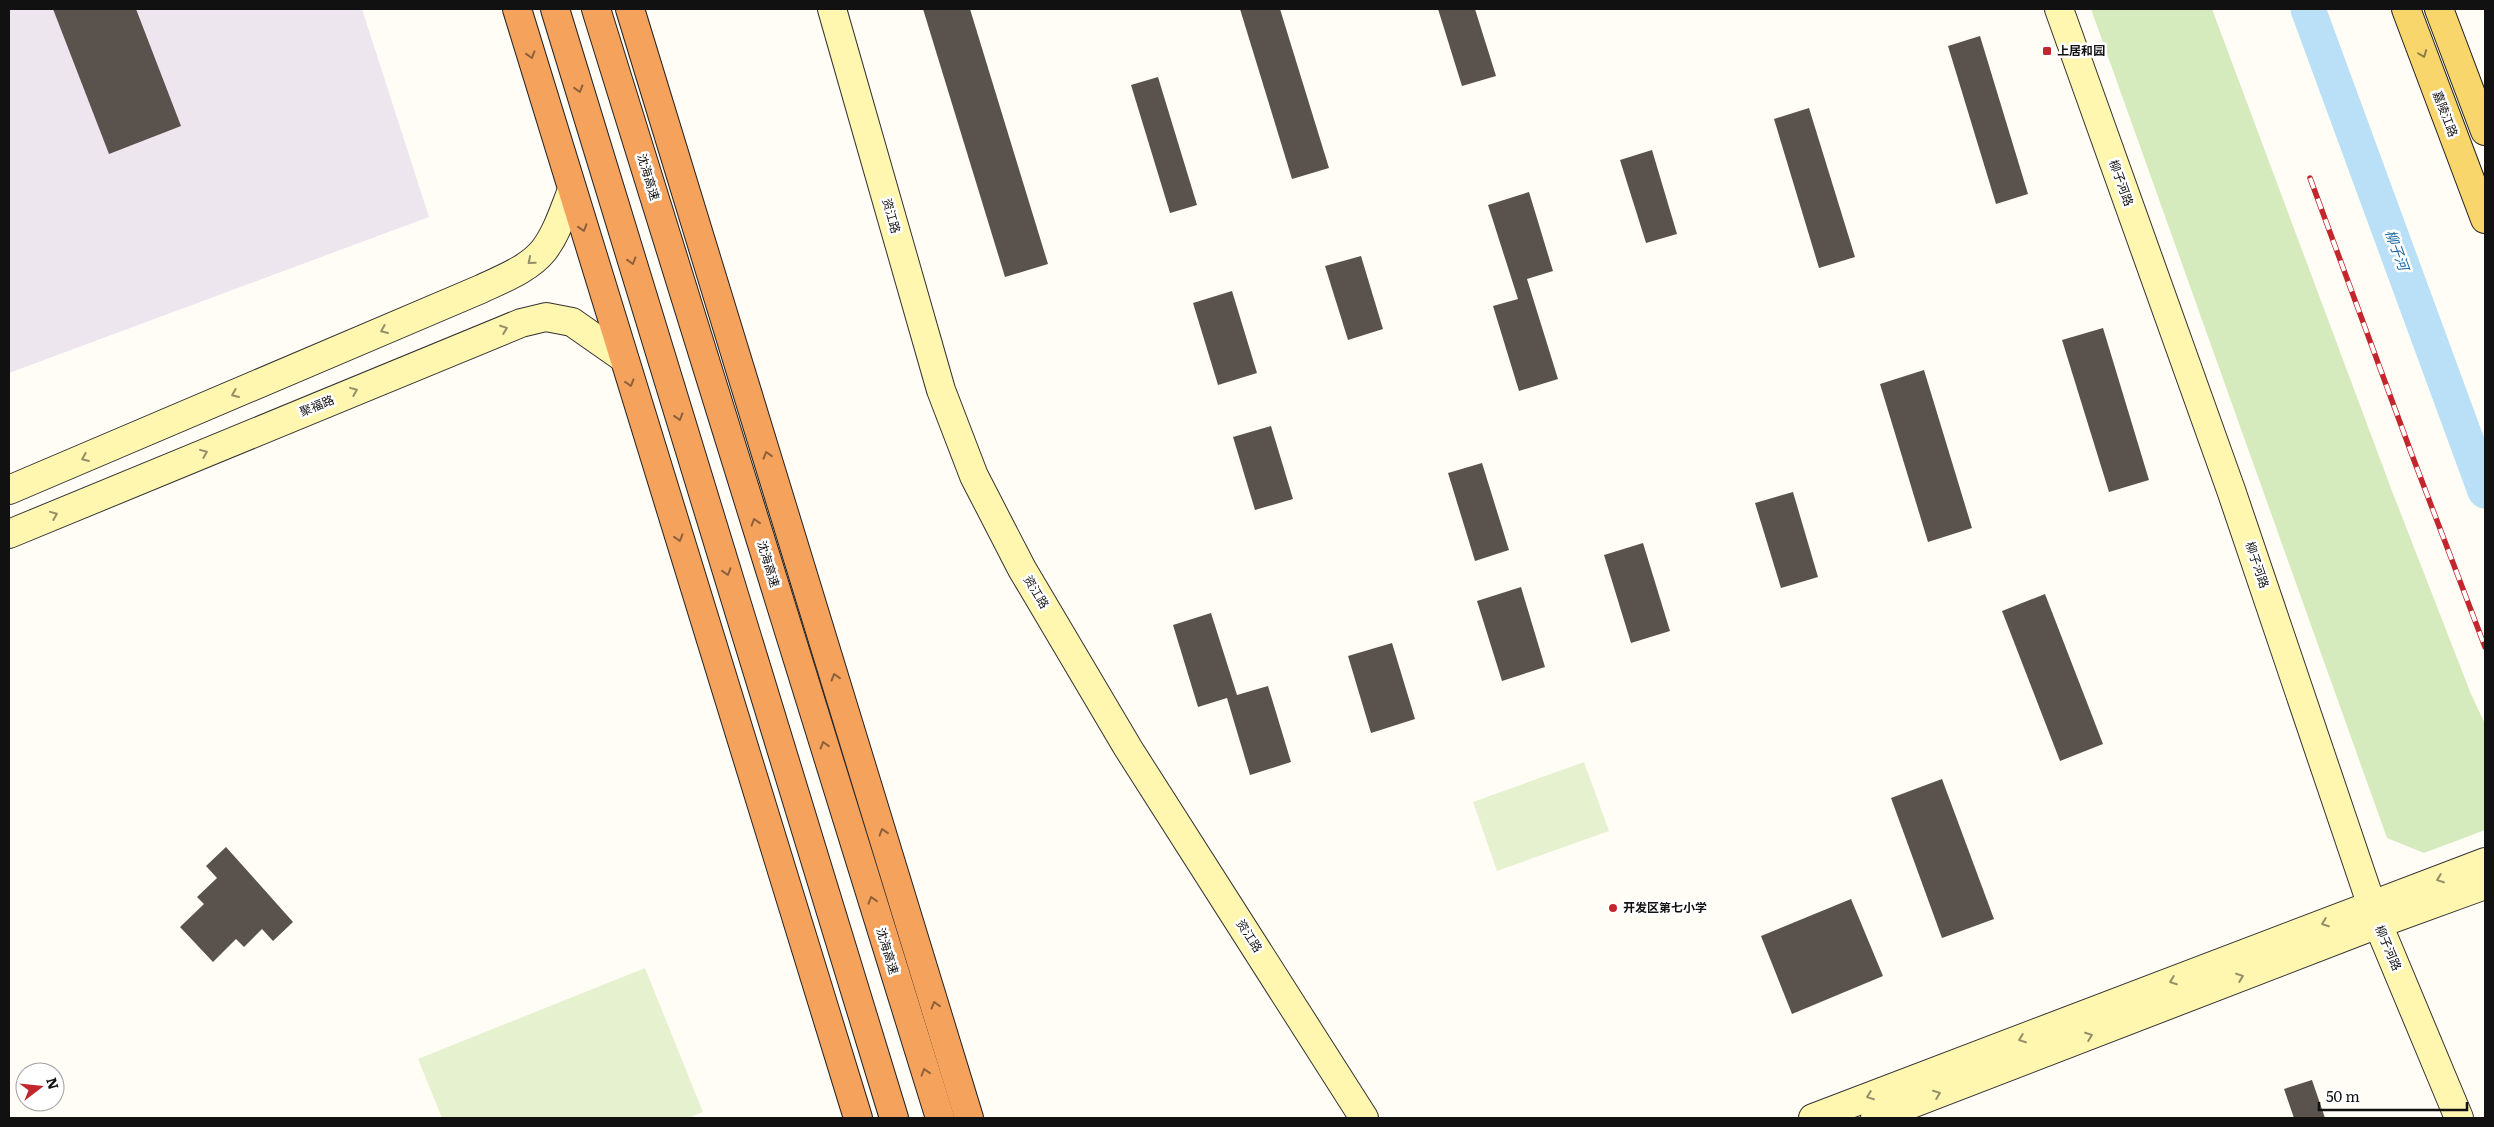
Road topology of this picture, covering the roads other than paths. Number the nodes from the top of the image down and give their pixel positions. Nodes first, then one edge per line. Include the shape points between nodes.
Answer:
1 (517, 9) edge
2 (555, 9) edge
3 (596, 9) edge
4 (630, 9) edge
5 (832, 9) edge
6 (2059, 9) edge
7 (2406, 9) edge
8 (2439, 9) edge
9 (2485, 131) edge
10 (572, 190) junction
11 (2485, 218) edge
12 (622, 357) junction
13 (9, 490) edge
14 (9, 534) edge
15 (2485, 862) edge
16 (2485, 885) edge
17 (2374, 915) junction
18 (858, 1118) edge
19 (894, 1118) edge
20 (940, 1118) edge
21 (969, 1118) edge
22 (1364, 1118) edge
23 (1812, 1118) edge
24 (1876, 1118) edge
25 (2460, 1118) edge

1 -> 10 highway
2 -> 19 highway
20 -> 3 highway, 沈海高速
21 -> 4 highway
5 - 22 street, 资江路 via 941,390 974,476 1022,568 1128,748
6 - 17 street, 柳子河路 via 2232,490
7 -> 11 main road, 嘉陵江路
8 - 9 main road
10 -> 12 highway
10 -> 13 street via 543,251 522,268 481,289
14 -> 12 street, 聚福路 via 521,323 546,317 572,322
12 -> 18 highway
15 -> 17 street
16 - 17 street
17 -> 23 street
24 -> 17 street
17 - 25 street, 柳子河路

